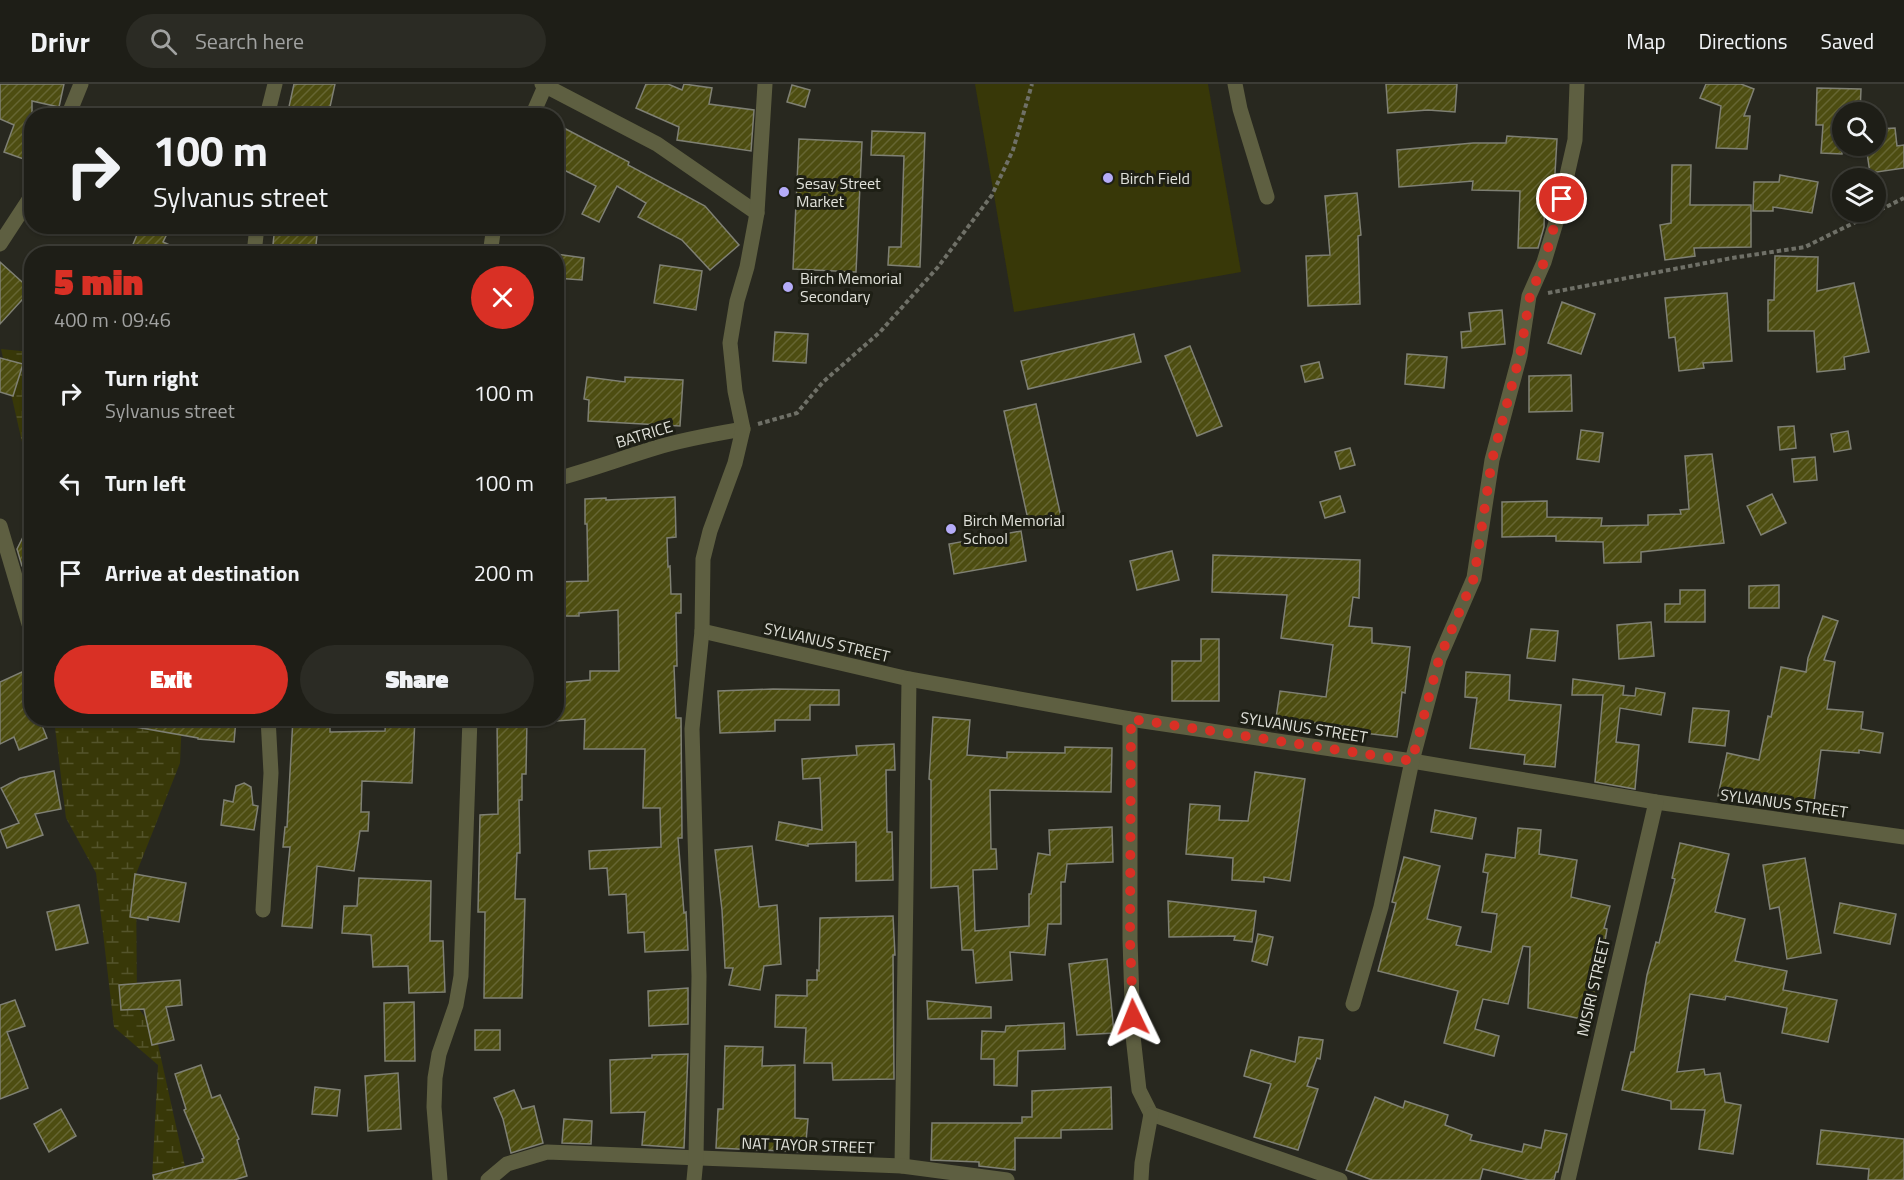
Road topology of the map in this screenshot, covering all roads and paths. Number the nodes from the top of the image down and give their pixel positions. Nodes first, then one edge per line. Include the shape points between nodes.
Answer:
1 (81, 84) edge
2 (275, 84) edge
3 (544, 84) edge
4 (765, 84) edge
5 (1032, 84) edge
6 (1235, 84) edge
7 (1577, 84) edge
8 (71, 108) edge
9 (269, 108) edge
10 (535, 108) edge
11 (1267, 197) dead end
12 (1904, 198) edge
13 (24, 207) edge
14 (757, 213) junction
15 (0, 244) edge
16 (1530, 296) junction
17 (743, 429) junction
18 (564, 477) edge
19 (0, 526) edge
20 (24, 607) edge
21 (702, 631) junction
22 (909, 680) junction
23 (1131, 719) junction
24 (268, 726) edge
25 (470, 726) edge
26 (1412, 761) junction
27 (1656, 802) junction
28 (1904, 837) edge
29 (263, 910) dead end
30 (1353, 1004) dead end
31 (1151, 1114) junction
32 (696, 1159) junction
33 (902, 1166) junction
34 (440, 1180) edge
35 (488, 1180) edge
36 (694, 1180) edge
37 (1007, 1180) edge
38 (1142, 1180) edge
39 (1340, 1180) edge
40 (1568, 1180) edge

1 - 8 street
2 - 9 street
3 - 10 street
3 - 14 street via 657,144
4 - 14 street
5 - 17 path via 1013,150 992,195 938,267 880,332 823,382 797,413
6 - 11 street
7 - 16 street via 1575,140 1567,178 1544,262
12 - 16 path via 1804,247
13 - 15 street
14 - 17 street via 730,343
16 - 26 street via 1520,355 1492,460 1474,578 1439,659
17 - 18 street, BATRICE via 656,448
17 - 21 street via 703,559
19 - 20 street
21 - 22 street, SYLVANUS STREET
21 - 32 street via 692,729 699,976
22 - 23 street, SYLVANUS STREET
22 - 33 street
23 - 26 street, SYLVANUS STREET
23 - 31 street via 1133,1036 1139,1090
24 - 29 street via 271,773
25 - 34 street via 461,976 435,1078
26 - 27 street, SYLVANUS STREET
26 - 30 street via 1381,907
27 - 28 street, SYLVANUS STREET
27 - 40 street, MISIRI STREET
31 - 38 street
31 - 39 street
32 - 33 street, NAT TAYOR STREET
32 - 35 street, NAT TAYOR STREET via 547,1152 507,1164
32 - 36 street
33 - 37 street, NAT TAYOR STREET

